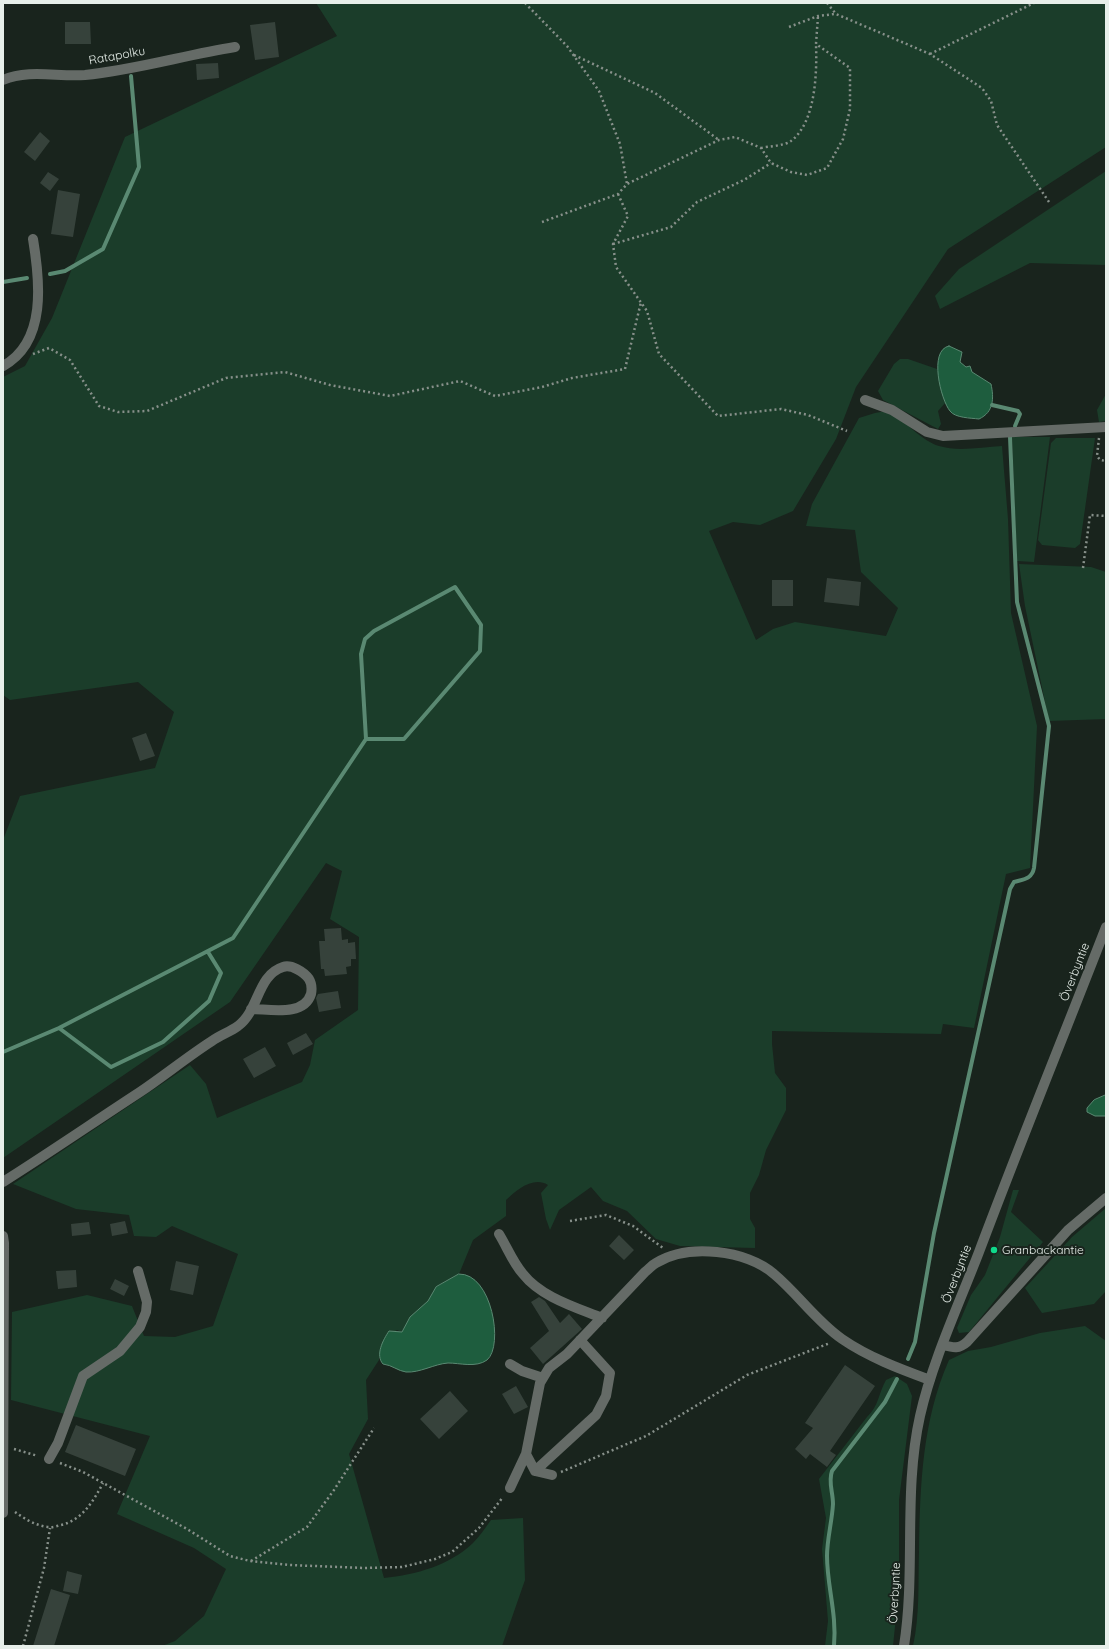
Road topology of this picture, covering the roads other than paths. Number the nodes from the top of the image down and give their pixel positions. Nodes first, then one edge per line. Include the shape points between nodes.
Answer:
1 (235, 47) dead end
2 (3, 80) edge
3 (33, 239) dead end
4 (3, 366) edge
5 (865, 400) dead end
6 (1103, 427) edge
7 (1106, 927) edge
8 (251, 1009) junction
9 (3, 1182) edge
10 (1106, 1198) edge
11 (499, 1234) dead end
12 (3, 1236) edge
13 (138, 1271) dead end
14 (602, 1318) junction
15 (580, 1340) junction
16 (943, 1345) junction
17 (510, 1364) dead end
18 (544, 1378) junction
19 (930, 1380) junction
20 (3, 1445) edge
21 (526, 1454) junction
22 (50, 1459) road end
23 (535, 1471) junction
24 (552, 1475) road end
25 (510, 1488) road end
26 (3, 1505) edge
27 (3, 1513) edge
28 (904, 1646) edge

1 - 2 street, Ratapolku via 101,73 70,76 23,74
3 - 4 street via 39,284 35,319 22,352
5 - 6 street via 898,413 927,432 943,436
7 - 16 street, Överbyntie
8 - 8 street via 264,984 274,972 284,966 292,967 309,979 312,989 306,1003 294,1009
8 - 9 street via 240,1025 212,1040 140,1092
10 - 16 street via 1068,1230 967,1342 961,1347 954,1348
11 - 14 street via 523,1275 560,1301
12 - 20 street
13 - 22 street via 147,1302 140,1327 120,1351 83,1376
14 - 15 street
14 - 19 street via 656,1262 673,1255 694,1252 728,1254 760,1264 773,1272 800,1302 841,1338 874,1357
15 - 18 street via 549,1368
15 - 23 street via 610,1373 606,1396 596,1414
16 - 19 street, Överbyntie
17 - 18 street
18 - 21 street via 535,1404
19 - 28 street, Överbyntie via 919,1418 913,1467 909,1596
20 - 26 street
21 - 23 street
21 - 25 street
23 - 24 street
26 - 27 street

